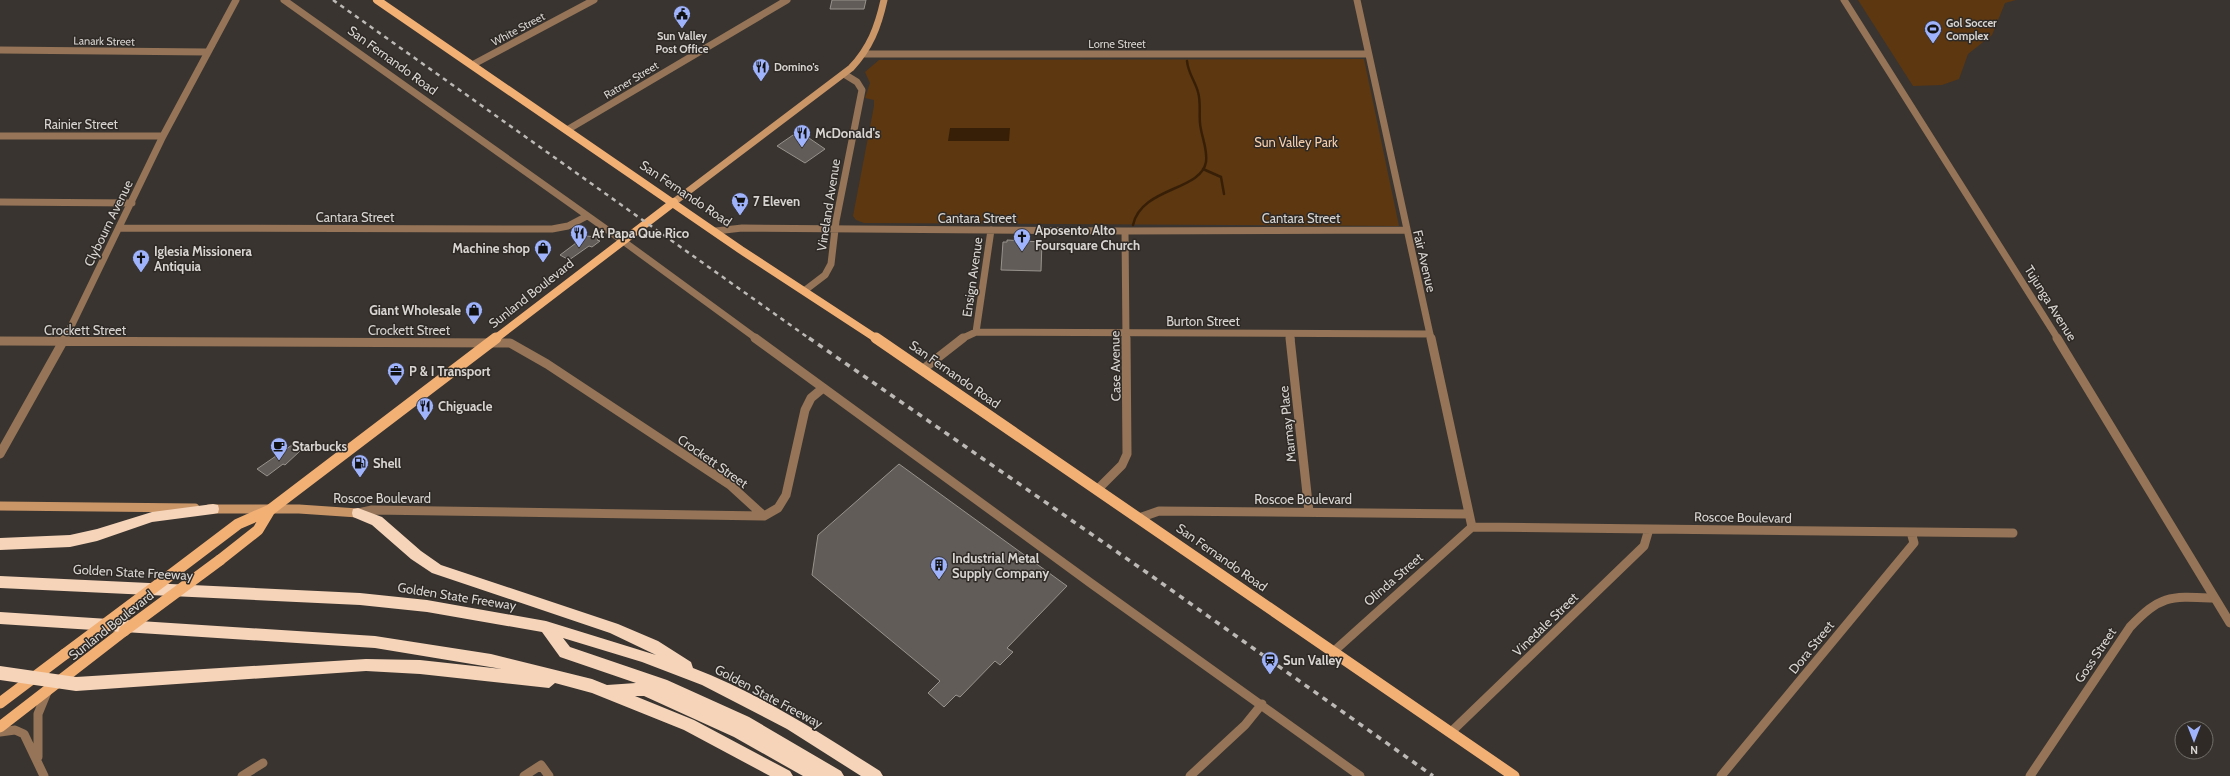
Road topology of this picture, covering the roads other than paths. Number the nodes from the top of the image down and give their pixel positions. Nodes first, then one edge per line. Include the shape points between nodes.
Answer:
1 (236, 0) edge
2 (284, 0) edge
3 (377, 0) edge
4 (594, 0) edge
5 (787, 0) edge
6 (884, 0) edge
7 (1357, 0) edge
8 (1844, 0) edge
9 (0, 50) edge
10 (207, 52) junction
11 (865, 54) junction
12 (1368, 54) junction
13 (472, 65) junction
14 (844, 74) junction
15 (567, 130) junction
16 (0, 136) edge
17 (162, 136) junction
18 (0, 202) edge
19 (674, 202) junction
20 (132, 203) junction
21 (587, 216) junction
22 (836, 227) junction
23 (120, 228) junction
24 (991, 230) junction
25 (1406, 230) junction
26 (716, 231) junction
27 (1125, 231) junction
28 (622, 241) junction
29 (804, 290) junction
30 (976, 332) junction
31 (1126, 333) junction
32 (1290, 334) junction
33 (1430, 334) junction
34 (0, 341) edge
35 (63, 342) junction
36 (490, 342) junction
37 (922, 370) junction
38 (823, 388) junction
39 (0, 454) edge
40 (1097, 490) junction
41 (0, 506) edge
42 (213, 509) junction
43 (270, 510) junction
44 (1310, 512) junction
45 (358, 513) junction
46 (1469, 514) junction
47 (764, 516) junction
48 (1139, 518) junction
49 (1472, 527) junction
50 (1649, 529) junction
51 (1911, 532) junction
52 (2013, 533) dead end
53 (0, 544) edge
54 (0, 582) edge
55 (2213, 598) junction
56 (0, 618) edge
57 (2230, 623) edge
58 (546, 628) junction
59 (1333, 652) junction
60 (0, 673) edge
61 (32, 678) junction
62 (707, 680) junction
63 (61, 681) junction
64 (599, 689) junction
65 (48, 691) junction
66 (0, 703) edge
67 (1262, 704) junction
68 (0, 727) edge
69 (0, 732) edge
70 (1451, 732) junction
71 (38, 759) junction
72 (263, 763) dead end
73 (44, 776) edge
74 (242, 776) edge
75 (524, 776) edge
76 (549, 776) edge
77 (785, 776) edge
78 (818, 776) edge
79 (836, 776) edge
80 (875, 776) edge
81 (1190, 776) edge
82 (1360, 776) edge
83 (1514, 776) edge
84 (1721, 776) edge
85 (2030, 776) edge

1 - 10 street, Clybourn Avenue
2 - 21 street, San Fernando Road
3 - 13 main road, San Fernando Road
4 - 13 street, White Street
5 - 15 street, Ratner Street
6 - 11 main road via 877,32
7 - 12 street, Fair Avenue
8 - 55 street, Tujunga Avenue via 2055,334
9 - 10 street, Lanark Street
10 - 17 street, Clybourn Avenue
11 - 12 street, Lorne Street
11 - 14 main road, Sunland Boulevard
12 - 25 street, Fair Avenue
13 - 15 main road, San Fernando Road
14 - 19 main road, Sunland Boulevard
14 - 22 street, Vineland Avenue via 860,83 862,90
15 - 19 main road, San Fernando Road
16 - 17 street, Rainier Street
17 - 20 street, Clybourn Avenue
18 - 20 street
19 - 26 main road, San Fernando Road
19 - 28 main road, Sunland Boulevard
20 - 23 street, Clybourn Avenue
21 - 23 street, Cantara Street via 568,226 552,229
21 - 28 street, San Fernando Road
22 - 24 street, Cantara Street
22 - 26 street, Cantara Street via 742,228
22 - 29 street, Vineland Avenue via 829,269 825,275
23 - 35 street, Clybourn Avenue
24 - 27 street, Cantara Street
24 - 30 street, Ensign Avenue
25 - 27 street, Cantara Street
25 - 33 street, Fair Avenue
26 - 29 main road, San Fernando Road
27 - 31 street, Case Avenue
28 - 36 main road, Sunland Boulevard
28 - 38 street, San Fernando Road
29 - 37 main road, San Fernando Road
30 - 31 street, Burton Street
30 - 37 street, Ensign Avenue via 965,336
31 - 32 street, Burton Street
31 - 40 street, Case Avenue via 1127,454 1122,465
32 - 33 street, Burton Street
32 - 44 street, Marmay Place
33 - 46 street, Fair Avenue
34 - 35 street, Crockett Street
35 - 36 street, Crockett Street
35 - 39 street, Clybourn Avenue
36 - 43 main road, Sunland Boulevard
36 - 47 street, Crockett Street via 510,343 547,364 730,485
37 - 40 main road, San Fernando Road
38 - 47 street via 811,398 805,410 786,495 778,508
38 - 67 street, San Fernando Road
40 - 48 main road, San Fernando Road
41 - 42 main road, Roscoe Boulevard
42 - 43 main road, Roscoe Boulevard
42 - 53 highway via 152,517 97,535 70,540
43 - 45 main road, Roscoe Boulevard
43 - 61 main road, Sunland Boulevard, bridge via 238,524
43 - 63 main road, Sunland Boulevard, bridge via 258,530
44 - 46 street, Roscoe Boulevard
44 - 48 street, Roscoe Boulevard via 1159,511
45 - 47 street, Roscoe Boulevard via 372,510
45 - 62 highway via 377,521 416,555 437,569 613,628 653,645
46 - 49 street, Fair Avenue
48 - 59 main road, San Fernando Road
49 - 50 street, Roscoe Boulevard
49 - 59 street, Olinda Street
50 - 51 street, Roscoe Boulevard
50 - 70 street, Vinedale Street via 1644,546
51 - 52 street, Roscoe Boulevard
51 - 84 street, Dora Street via 1914,542
54 - 58 highway, Golden State Freeway via 360,599 427,606
55 - 57 street, Tujunga Avenue
55 - 85 street, Goss Street via 2185,597 2165,600 2148,608 2130,627
56 - 64 highway via 376,642 491,660
58 - 62 highway, Golden State Freeway via 642,656
58 - 79 highway via 565,652 662,685 744,722
59 - 70 main road, San Fernando Road
60 - 61 highway
61 - 63 highway
61 - 66 main road, Sunland Boulevard
62 - 80 highway, Golden State Freeway via 792,724
63 - 64 highway via 76,684 366,666 420,667
63 - 65 main road, Sunland Boulevard
64 - 77 highway via 689,725
64 - 78 highway via 645,689 739,732
65 - 68 main road, Sunland Boulevard
65 - 71 street via 40,704 38,714
67 - 81 street via 1245,725
67 - 82 street, San Fernando Road
69 - 71 street via 15,730 24,734
70 - 83 main road, San Fernando Road
71 - 73 street
72 - 74 street
75 - 76 street via 541,765

